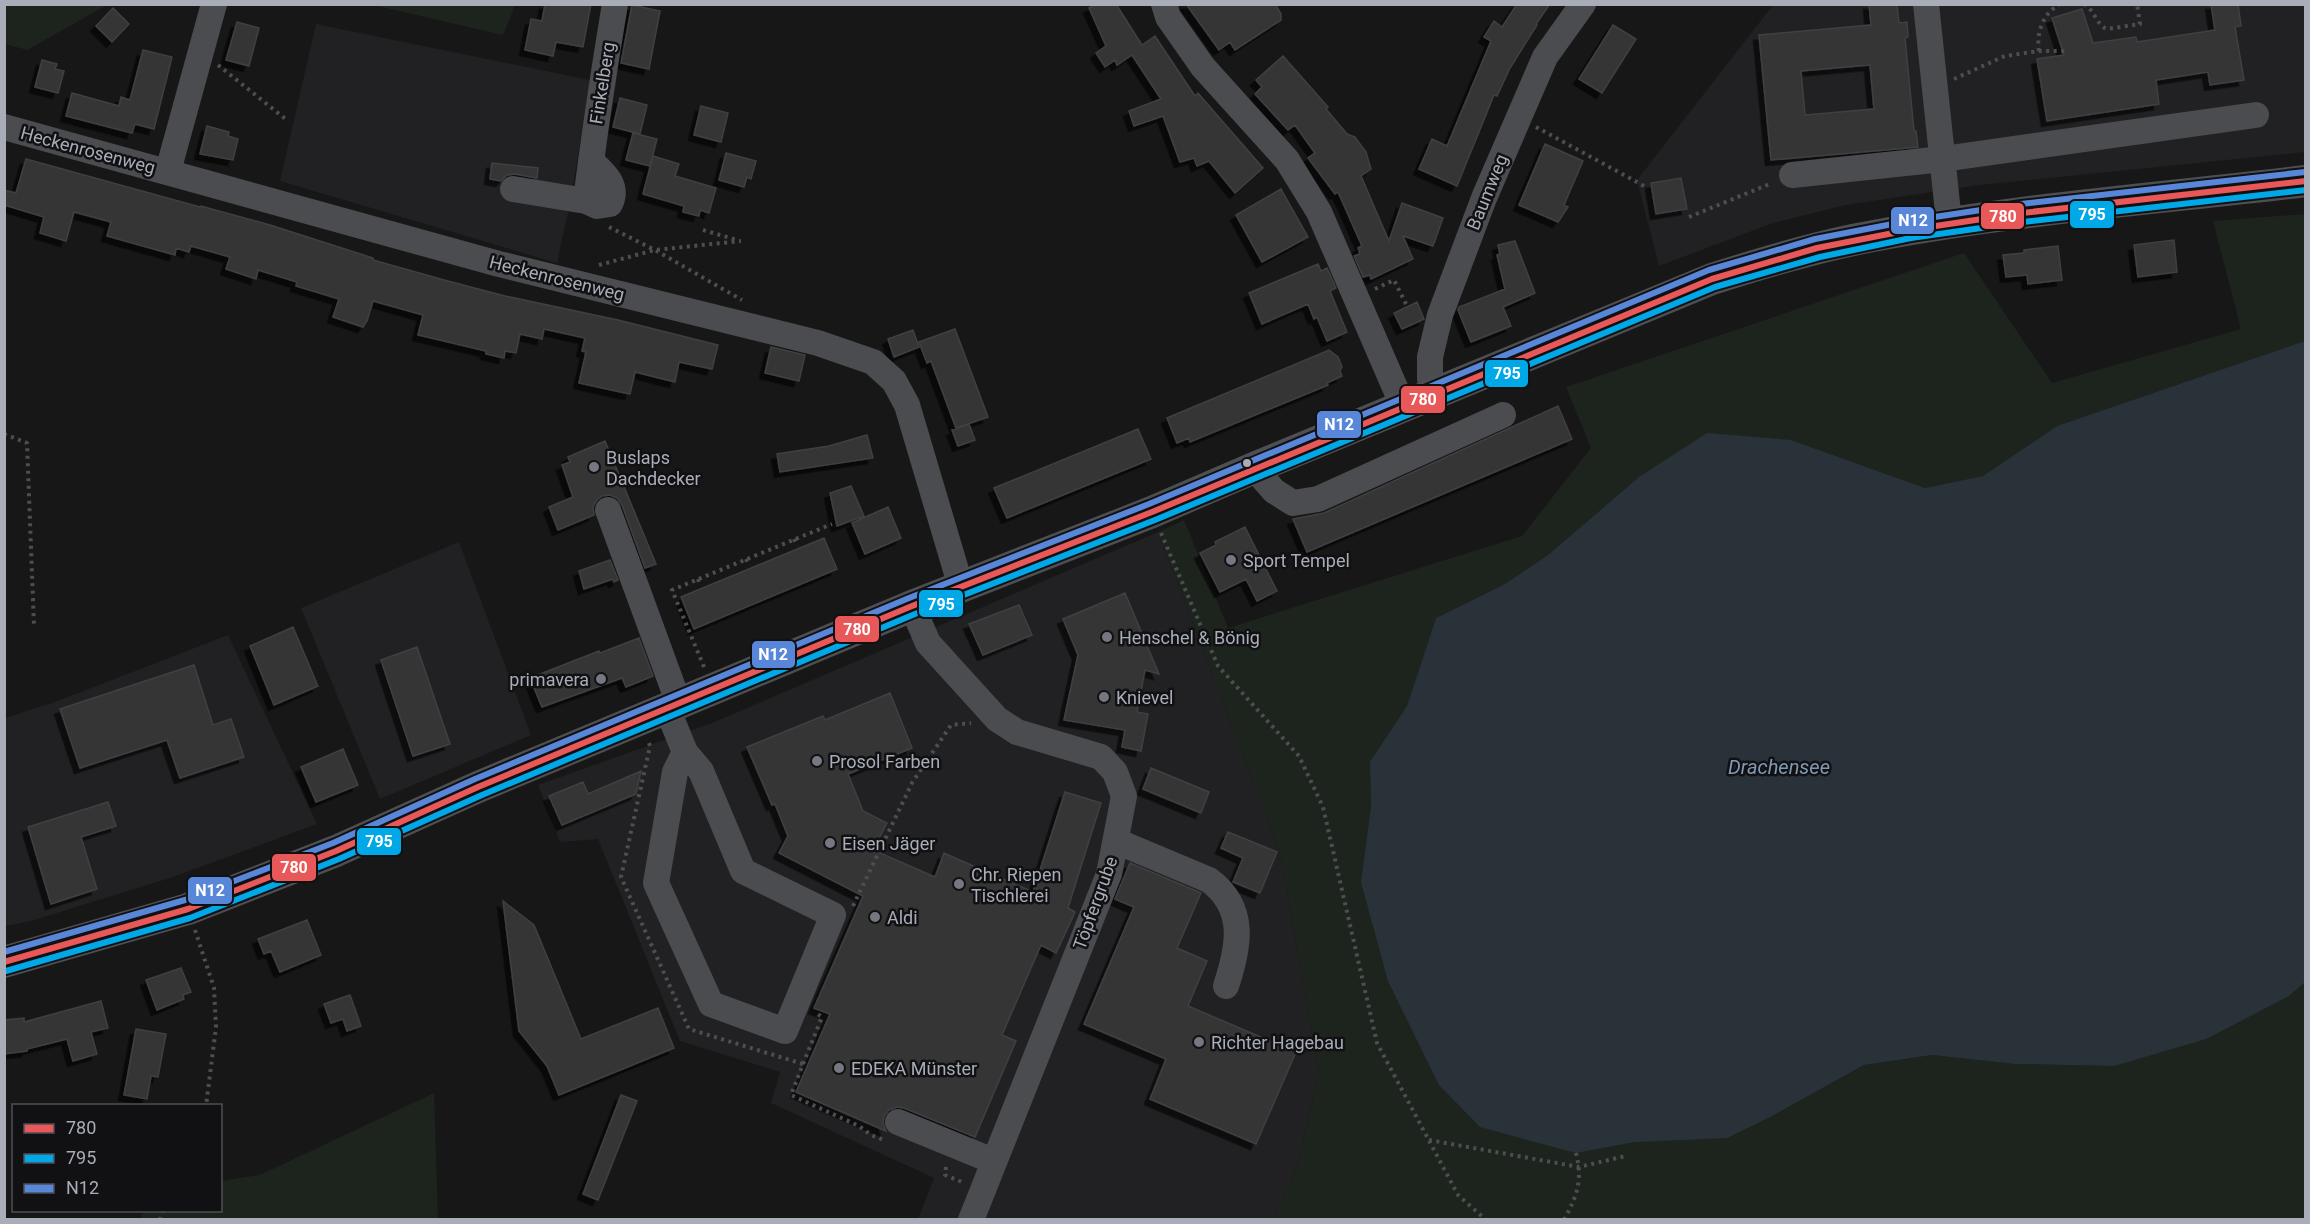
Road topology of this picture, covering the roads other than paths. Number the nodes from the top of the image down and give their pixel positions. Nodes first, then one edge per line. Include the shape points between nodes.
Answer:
1 (214, 4) edge
2 (615, 4) edge
3 (1164, 4) edge
4 (1583, 4) edge
5 (1926, 4) edge
6 (2256, 114) dead end
7 (4, 127) edge
8 (1943, 159) junction
9 (168, 171) junction
10 (1792, 175) road end
11 (2306, 181) edge
12 (513, 189) dead end
13 (1949, 222) junction
14 (1434, 393) junction
15 (1403, 406) junction
16 (1503, 415) dead end
17 (1254, 468) junction
18 (608, 510) dead end
19 (961, 587) junction
20 (912, 606) junction
21 (673, 706) junction
22 (693, 762) junction
23 (1116, 840) junction
24 (4, 962) edge
25 (1226, 986) dead end
26 (898, 1122) dead end
27 (993, 1161) junction
28 (971, 1220) edge

1 - 9 street
2 - 12 street, Finkelberg via 586,201
3 - 15 street via 1168,17 1203,67 1287,160 1319,212
4 - 14 street, Baumweg via 1545,57 1484,198 1440,315 1430,357
5 - 8 street
6 - 8 street
7 - 9 street, Heckenrosenweg
8 - 10 street
8 - 13 street
9 - 19 street, Heckenrosenweg via 499,264 818,343 873,362 894,381 907,405
11 - 13 main road
13 - 14 main road via 1793,254 1712,279
14 - 15 main road
15 - 17 main road
16 - 17 street via 1318,499 1293,503 1274,491
17 - 19 main road
18 - 21 street
19 - 20 main road
20 - 21 main road
20 - 23 street, Töpfergrube via 928,643 997,719 1017,732 1101,757 1115,772 1124,796
21 - 22 street
21 - 24 main road via 478,787 336,852 188,909
22 - 22 street via 675,772 656,883 711,1004 785,1031 833,915 743,871
23 - 25 street via 1220,888 1237,925 1238,938
23 - 27 street, Töpfergrube via 1109,874
26 - 27 street
27 - 28 street, Töpfergrube

